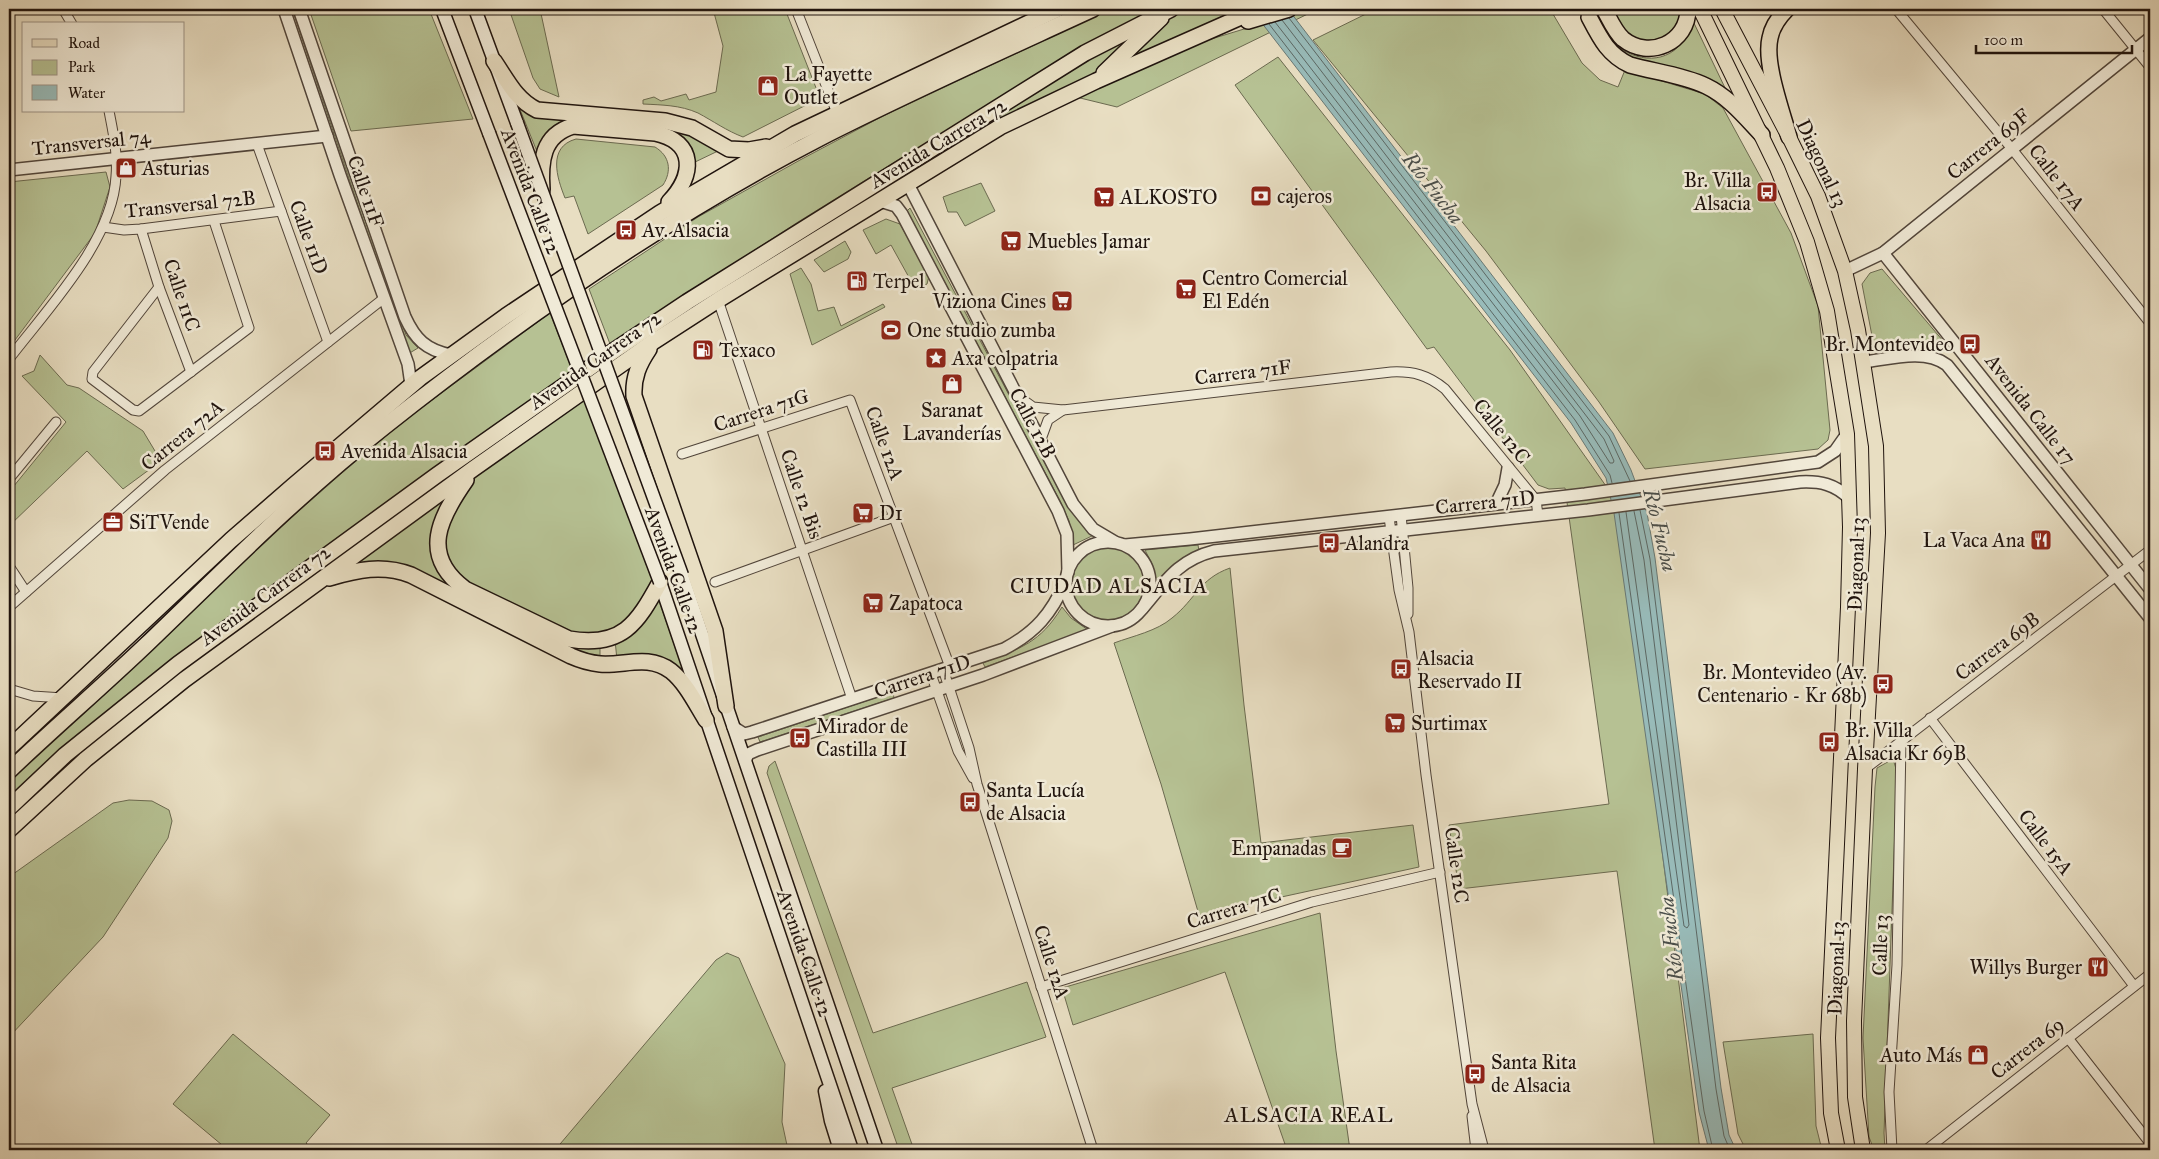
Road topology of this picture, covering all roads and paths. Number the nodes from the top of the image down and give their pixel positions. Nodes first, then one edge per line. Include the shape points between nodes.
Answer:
1 (63, 9) edge
2 (284, 9) edge
3 (299, 9) edge
4 (442, 9) edge
5 (475, 9) edge
6 (796, 9) edge
7 (1058, 9) edge
8 (1171, 9) edge
9 (1259, 9) edge
10 (1289, 9) edge
11 (1604, 9) edge
12 (1688, 9) edge
13 (1700, 9) edge
14 (1722, 9) edge
15 (1787, 9) edge
16 (1896, 9) edge
17 (2103, 9) edge
18 (1088, 10) edge
19 (1589, 17) dead end
20 (71, 22) edge
21 (1232, 24) junction
22 (2150, 38) edge
23 (2136, 50) junction
24 (494, 61) junction
25 (2150, 68) edge
26 (1096, 81) junction
27 (925, 88) junction
28 (883, 91) junction
29 (109, 112) edge
30 (837, 113) junction
31 (795, 134) junction
32 (1762, 135) junction
33 (327, 136) junction
34 (1789, 137) junction
35 (257, 144) junction
36 (803, 147) junction
37 (2012, 149) junction
38 (754, 157) junction
39 (116, 159) junction
40 (9, 170) edge
41 (908, 184) junction
42 (542, 191) junction
43 (880, 201) junction
44 (281, 211) junction
45 (660, 213) junction
46 (214, 221) junction
47 (103, 227) junction
48 (141, 229) junction
49 (624, 236) junction
50 (1883, 253) junction
51 (1845, 271) junction
52 (594, 274) junction
53 (159, 287) junction
54 (383, 299) junction
55 (718, 300) junction
56 (2150, 323) edge
57 (328, 342) junction
58 (653, 342) junction
59 (451, 355) junction
60 (9, 359) edge
61 (1864, 362) junction
62 (191, 372) junction
63 (1427, 376) joint
64 (411, 385) junction
65 (1016, 395) junction
66 (850, 400) joint
67 (1063, 410) junction
68 (56, 422) dead end
69 (761, 428) junction
70 (524, 434) junction
71 (1847, 434) junction
72 (1040, 442) junction
73 (483, 443) junction
74 (682, 454) dead end
75 (1508, 468) junction
76 (473, 469) junction
77 (9, 479) edge
78 (1850, 499) junction
79 (1536, 500) junction
80 (1496, 504) junction
81 (1395, 516) junction
82 (1538, 516) junction
83 (894, 517) junction
84 (1397, 531) junction
85 (1120, 544) junction
86 (802, 550) junction
87 (2150, 550) edge
88 (2131, 565) junction
89 (9, 566) edge
90 (2117, 576) junction
91 (1067, 577) junction
92 (318, 582) junction
93 (660, 582) junction
94 (715, 582) dead end
95 (2150, 590) edge
96 (26, 592) junction
97 (9, 607) edge
98 (1142, 609) junction
99 (2150, 618) edge
100 (1112, 626) junction
101 (946, 668) junction
102 (931, 674) junction
103 (949, 687) junction
104 (9, 689) edge
105 (937, 690) junction
106 (63, 698) junction
107 (852, 699) junction
108 (726, 706) junction
109 (1930, 718) junction
110 (706, 720) junction
111 (733, 727) junction
112 (1901, 741) junction
113 (9, 748) edge
114 (745, 761) junction
115 (1865, 769) junction
116 (9, 772) edge
117 (38, 779) junction
118 (977, 784) junction
119 (9, 808) edge
120 (27, 812) junction
121 (9, 830) edge
122 (1440, 872) junction
123 (2150, 974) edge
124 (2134, 986) junction
125 (1041, 987) junction
126 (2068, 1038) junction
127 (819, 1052) junction
128 (1472, 1104) junction
129 (2150, 1143) edge
130 (840, 1150) edge
131 (852, 1150) edge
132 (877, 1150) edge
133 (1093, 1150) edge
134 (1476, 1150) edge
135 (1484, 1150) edge
136 (1838, 1150) edge
137 (1864, 1150) edge
138 (1892, 1150) edge
139 (1926, 1150) edge

1 - 20 street
2 - 33 street, Calle 11F
3 - 59 street, Calle 11F via 404,317 423,345
4 - 93 main road, Avenida Calle 12, bridge
5 - 24 main road, Avenida Calle 12
6 - 30 street
7 - 28 highway
8 - 26 highway
8 - 73 highway, Avenida Carrera 72 via 1085,53 696,297 614,350
9 - 21 highway, Avenida Carrera 72
10 - 21 highway
11 - 12 highway via 1623,38 1634,45 1650,48 1678,38 1685,26
13 - 32 main road, Diagonal 13
14 - 34 main road, Diagonal 13
15 - 34 highway via 1773,29 1769,50
16 - 37 street, Calle 17A
17 - 23 street
18 - 27 highway, Avenida Carrera 72
19 - 32 highway via 1601,41 1621,61 1708,86 1739,110
21 - 26 highway, Avenida Carrera 72
22 - 23 street, Carrera 69F
23 - 25 street
23 - 37 street, Carrera 69F
24 - 31 highway via 517,96 537,110 681,124 723,147 737,150 758,149
24 - 42 main road, Avenida Calle 12, bridge
26 - 41 highway, Avenida Carrera 72 via 1000,127
27 - 28 highway
27 - 36 highway, Avenida Carrera 72
28 - 30 highway
29 - 39 street
30 - 31 highway
31 - 38 highway
32 - 71 main road, Diagonal 13 via 1802,227 1820,280 1833,338
33 - 35 street, Transversal 74
33 - 54 street, Calle 11F
34 - 51 main road, Diagonal 13 via 1818,196
35 - 39 street, Transversal 74
35 - 44 street, Calle 11D
36 - 38 highway
36 - 52 highway, Avenida Carrera 72
37 - 50 street, Carrera 69F
37 - 56 street, Calle 17A
38 - 45 highway
39 - 40 street, Transversal 74
39 - 47 street via 115,187
41 - 43 highway, Avenida Carrera 72
41 - 65 street, Calle 12B
42 - 45 highway via 543,159 553,136 562,129 573,126 655,133 677,142 688,163 681,190
42 - 108 main road, Avenida Calle 12, bridge via 682,575
43 - 55 highway, Avenida Carrera 72
43 - 91 street, Calle 12B via 896,206 902,214 1058,511 1066,534
44 - 46 street, Transversal 72B
44 - 57 street, Calle 11D
45 - 49 highway
46 - 48 street, Transversal 72B
46 - 62 street via 248,328
47 - 48 street, Transversal 72B
47 - 60 street via 86,259
48 - 53 street, Calle 11C
49 - 52 highway
49 - 59 highway
50 - 51 street, Carrera 69F
50 - 88 street, Avenida Calle 17
51 - 61 main road, Diagonal 13
52 - 116 highway, Avenida Carrera 72 via 447,378 340,464 222,570
53 - 62 street, Calle 11C
53 - 62 street via 93,372 92,379 133,410 139,411
54 - 57 street, Carrera 72A
54 - 64 street, Calle 11F via 408,364
55 - 58 highway, Avenida Carrera 72
55 - 69 street, Calle 12 Bis
57 - 96 street, Carrera 72A via 164,470
58 - 70 highway, Avenida Carrera 72
58 - 108 highway via 634,378 634,396 713,623
59 - 64 highway
61 - 90 street, Avenida Calle 17 via 1918,356 1931,357 1947,365
61 - 115 main road, Diagonal 13 via 1876,446 1878,525
63 - 67 street, Carrera 71F via 1391,372
63 - 75 street, Calle 12C via 1445,389
64 - 106 highway via 231,540
65 - 67 street, Carrera 71F via 1034,407
65 - 72 street, Calle 12B
66 - 69 street, Carrera 71G
66 - 83 street, Calle 12A
67 - 72 street via 1048,420
68 - 77 street
69 - 74 street, Carrera 71G
69 - 86 street, Calle 12 Bis
70 - 73 highway
70 - 76 highway, Avenida Carrera 72
71 - 78 main road, Diagonal 13
71 - 79 street, Carrera 71D via 1834,451 1818,462
72 - 85 street, Calle 12B via 1085,521
73 - 117 highway, Avenida Carrera 72 via 178,664
75 - 79 street, Calle 12C
75 - 80 street via 1505,485
76 - 92 highway, Avenida Carrera 72
76 - 93 highway via 443,515 438,541 444,567 465,589 569,639 586,642 612,637 626,630 638,619
78 - 82 street, Carrera 71D via 1834,486 1814,482
78 - 136 main road, Diagonal 13 via 1828,1038 1831,1113
79 - 80 street, Carrera 71D
79 - 82 street
80 - 81 street, Carrera 71D
81 - 84 street, Calle 12C
81 - 85 street, Carrera 71D
82 - 84 street, Carrera 71D
83 - 86 street
83 - 101 street, Calle 12A
84 - 98 street, Carrera 71D via 1201,554 1173,573
84 - 122 street, Calle 12C via 1399,590 1408,632
85 - 91 street via 1105,542 1085,548 1072,563
85 - 98 street via 1143,559 1149,573 1151,588
86 - 94 street
86 - 107 street, Calle 12 Bis
87 - 88 street, Carrera 69B
88 - 90 street, Carrera 69B
88 - 95 street, Avenida Calle 17
89 - 96 street
90 - 99 street, Avenida Calle 17
90 - 109 street, Carrera 69B
91 - 100 street via 1068,597 1076,611 1088,621
91 - 101 street, Carrera 71D via 1045,618 1027,636 1004,649
92 - 110 highway via 364,569 401,571 570,656 601,664 645,660 658,663 682,683
92 - 120 highway, Avenida Carrera 72 via 184,680 86,759
93 - 110 main road, Avenida Calle 12
96 - 97 street, Carrera 72A
98 - 100 street via 1126,622
100 - 103 street, Carrera 71D
101 - 102 street, Carrera 71D
101 - 103 street, Calle 12A
102 - 105 street, Calle 12A
102 - 107 street, Carrera 71D
103 - 105 street, Carrera 71D
103 - 118 street, Calle 12A
104 - 106 street via 33,696
105 - 114 street, Carrera 71D via 756,750 748,754
105 - 118 street, Calle 12A via 958,751
106 - 113 highway
107 - 111 street, Carrera 71D via 744,734
108 - 111 main road, Avenida Calle 12
109 - 112 street, Carrera 69B
109 - 124 street, Calle 15A
110 - 127 main road, Avenida Calle 12
111 - 114 main road, Avenida Calle 12
112 - 115 street, Carrera 69B
112 - 138 street, Calle 13 via 1897,965 1889,1092
114 - 132 main road, Avenida Calle 12
115 - 137 main road, Diagonal 13 via 1854,1049 1855,1097
117 - 119 highway, Avenida Carrera 72
117 - 120 highway
118 - 125 street, Calle 12A
120 - 121 highway, Avenida Carrera 72
122 - 125 street, Carrera 71C via 1312,902
122 - 128 street, Calle 12C
123 - 124 street, Carrera 69
124 - 126 street, Carrera 69
125 - 133 street, Calle 12A
126 - 129 street
126 - 139 street, Carrera 69
127 - 130 main road via 831,1121
127 - 131 main road, Avenida Calle 12
128 - 134 street, Calle 12C
128 - 135 street, Calle 12C

